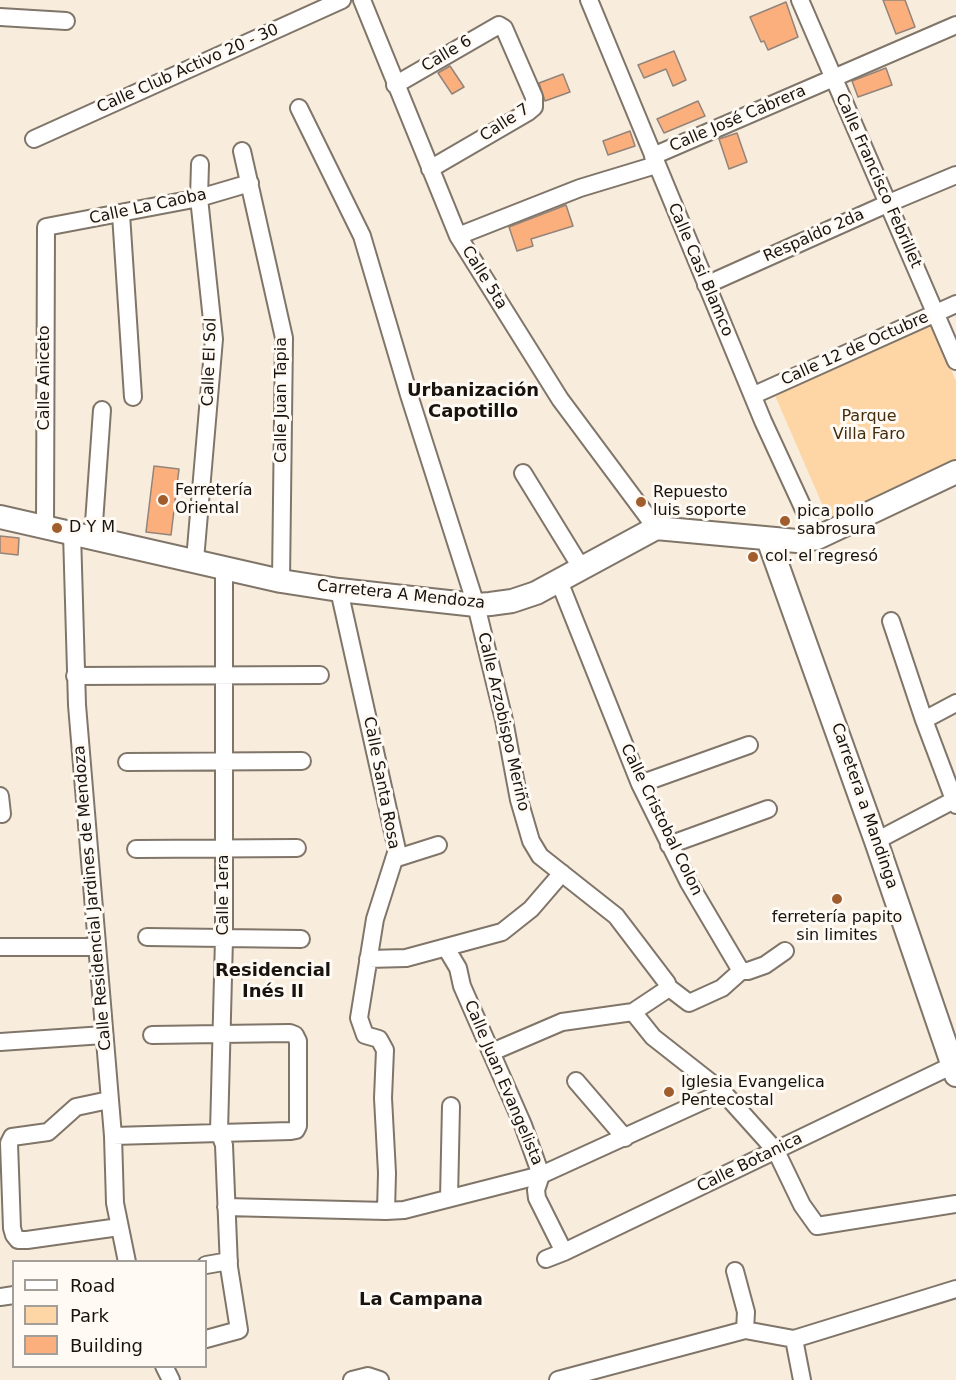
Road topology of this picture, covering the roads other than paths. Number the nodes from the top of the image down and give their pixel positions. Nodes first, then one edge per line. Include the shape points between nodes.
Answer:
1 (342, 0) edge
2 (362, 0) edge
3 (589, 0) edge
4 (800, 0) edge
5 (0, 17) edge
6 (66, 21) dead end
7 (499, 25) joint
8 (956, 25) edge
9 (833, 78) junction
10 (395, 85) junction
11 (298, 108) dead end
12 (34, 139) dead end
13 (242, 151) dead end
14 (655, 160) junction
15 (200, 164) dead end
16 (430, 169) junction
17 (956, 175) edge
18 (250, 183) junction
19 (199, 198) junction
20 (889, 203) junction
21 (121, 214) junction
22 (46, 228) joint
23 (458, 237) junction
24 (706, 285) junction
25 (956, 304) edge
26 (936, 312) junction
27 (956, 361) edge
28 (754, 395) junction
29 (133, 397) dead end
30 (102, 410) dead end
31 (956, 472) edge
32 (523, 473) dead end
33 (0, 517) edge
34 (45, 528) junction
35 (656, 528) junction
36 (83, 535) junction
37 (817, 538) junction
38 (768, 539) junction
39 (195, 560) junction
40 (224, 567) junction
41 (582, 569) junction
42 (281, 581) junction
43 (559, 581) junction
44 (339, 590) junction
45 (476, 604) junction
46 (891, 621) dead end
47 (224, 674) junction
48 (320, 675) dead end
49 (75, 676) junction
50 (956, 704) edge
51 (924, 720) junction
52 (749, 745) dead end
53 (302, 761) dead end
54 (127, 762) dead end
55 (224, 762) junction
56 (640, 784) junction
57 (0, 796) edge
58 (955, 802) edge
59 (768, 809) dead end
60 (2, 814) dead end
61 (876, 841) junction
62 (438, 844) dead end
63 (669, 845) junction
64 (224, 848) junction
65 (297, 848) dead end
66 (136, 849) dead end
67 (394, 859) junction
68 (561, 873) junction
69 (147, 937) dead end
70 (224, 938) junction
71 (302, 939) dead end
72 (0, 947) edge
73 (97, 947) junction
74 (446, 948) junction
75 (785, 951) dead end
76 (368, 959) junction
77 (741, 971) junction
78 (668, 987) junction
79 (633, 1012) junction
80 (220, 1033) junction
81 (104, 1035) junction
82 (152, 1035) dead end
83 (0, 1042) edge
84 (492, 1052) junction
85 (954, 1070) edge
86 (576, 1081) dead end
87 (723, 1092) junction
88 (109, 1100) junction
89 (451, 1106) dead end
90 (219, 1131) junction
91 (113, 1136) junction
92 (625, 1138) junction
93 (776, 1150) junction
94 (541, 1175) junction
95 (449, 1198) junction
96 (956, 1204) edge
97 (226, 1207) junction
98 (386, 1211) junction
99 (119, 1227) junction
100 (564, 1252) junction
101 (546, 1259) dead end
102 (127, 1260) edge
103 (229, 1261) junction
104 (207, 1265) edge
105 (735, 1271) dead end
106 (956, 1289) edge
107 (745, 1330) junction
108 (207, 1339) edge
109 (794, 1339) junction
110 (566, 1379) edge
111 (352, 1380) edge
112 (380, 1380) edge
113 (802, 1380) edge

1 - 12 street, Calle Club Activo 20 - 30
2 - 10 street, Calle 5ta
3 - 14 street, Calle Casi Blamco
4 - 9 street, Calle Francisco Febrillet
5 - 6 street
7 - 10 street, Calle 6
7 - 16 street, Calle 7 via 504,28 534,97 534,107
8 - 9 street, Calle José Cabrera
9 - 14 street, Calle José Cabrera
9 - 20 street, Calle Francisco Febrillet
10 - 16 street, Calle 5ta
11 - 45 street, Calle Arzobispo Meriño via 362,236
13 - 18 street, Calle Juan Tapia
14 - 23 street, Calle José Cabrera
14 - 24 street, Calle Casi Blamco
15 - 19 street, Calle El Sol
16 - 23 street, Calle 5ta
17 - 20 street, Respaldo 2da
18 - 19 street, Calle La Caoba
18 - 42 street, Calle Juan Tapia via 284,338
19 - 21 street, Calle La Caoba
19 - 39 street, Calle El Sol via 214,339
20 - 24 street, Respaldo 2da
20 - 26 street, Calle Francisco Febrillet
21 - 22 street, Calle La Caoba
21 - 29 street
22 - 34 street, Calle Aniceto
23 - 35 street, Calle 5ta via 560,399
24 - 28 street, Calle Casi Blamco
25 - 26 street, Calle 12 de Octubre
26 - 27 street, Calle Francisco Febrillet
26 - 28 street, Calle 12 de Octubre
28 - 37 street, Calle Casi Blamco
30 - 36 street, Calle Residencial Jardines de Mendoza
31 - 37 street
32 - 41 street
33 - 34 street, Carretera A Mendoza
34 - 36 street, Carretera A Mendoza
35 - 38 street
35 - 41 street, Carretera A Mendoza
36 - 39 street, Carretera A Mendoza
36 - 49 street, Calle Residencial Jardines de Mendoza
37 - 38 street
38 - 61 street, Carretera a Mandinga
39 - 40 street, Carretera A Mendoza
40 - 42 street, Carretera A Mendoza
40 - 47 street, Calle 1era
41 - 43 street, Carretera A Mendoza
42 - 44 street, Carretera A Mendoza
43 - 45 street, Carretera A Mendoza via 512,601
43 - 56 street, Calle Cristobal Colon
44 - 45 street, Carretera A Mendoza
44 - 67 street, Calle Santa Rosa via 397,850
45 - 68 street, Calle Arzobispo Meriño via 529,833 540,856
46 - 51 street
47 - 48 street
47 - 49 street
47 - 55 street, Calle 1era
49 - 73 street, Calle Residencial Jardines de Mendoza
50 - 51 street
51 - 58 street
52 - 56 street
53 - 55 street
54 - 55 street
55 - 64 street, Calle 1era
56 - 63 street, Calle Cristobal Colon
57 - 60 street
58 - 61 street
59 - 63 street
61 - 85 street, Carretera a Mandinga
62 - 67 street
63 - 77 street, Calle Cristobal Colon
64 - 65 street
64 - 66 street
64 - 70 street, Calle 1era
67 - 76 street, Calle Santa Rosa via 375,919
68 - 74 street via 531,909 502,932
68 - 78 street, Calle Arzobispo Meriño via 616,916
69 - 70 street
70 - 71 street
70 - 80 street, Calle 1era
72 - 73 street
73 - 81 street, Calle Residencial Jardines de Mendoza
74 - 76 street via 406,958
74 - 84 street, Calle Juan Evangelista
75 - 77 street via 765,965
76 - 98 street, Calle Santa Rosa via 359,1018 365,1035 379,1039 386,1050
77 - 78 street via 722,988 689,1003
78 - 79 street
79 - 84 street via 562,1022
79 - 87 street via 653,1037
80 - 82 street
80 - 90 street, Calle 1era
80 - 90 street via 295,1035 298,1126 291,1131
81 - 83 street
81 - 88 street, Calle Residencial Jardines de Mendoza
84 - 94 street, Calle Juan Evangelista
85 - 93 street, Calle Botanica
86 - 92 street
87 - 92 street
87 - 93 street
88 - 91 street, Calle Residencial Jardines de Mendoza
88 - 99 street via 76,1107 48,1132 12,1137 12,1228 18,1240 27,1240
89 - 95 street
90 - 91 street
90 - 97 street, Calle 1era via 224,1145
91 - 99 street, Calle Residencial Jardines de Mendoza
92 - 94 street
93 - 96 street via 802,1205 817,1226
93 - 100 street, Calle Botanica
94 - 95 street
94 - 100 street, Calle Juan Evangelista via 537,1198
95 - 98 street
97 - 98 street
97 - 103 street, Calle 1era
99 - 102 street, Calle Residencial Jardines de Mendoza
100 - 101 street, Calle Botanica
103 - 104 street
103 - 108 street, Calle 1era via 239,1330
105 - 107 street via 746,1312
106 - 109 street
107 - 109 street
107 - 110 street
109 - 113 street
111 - 112 street via 368,1376

